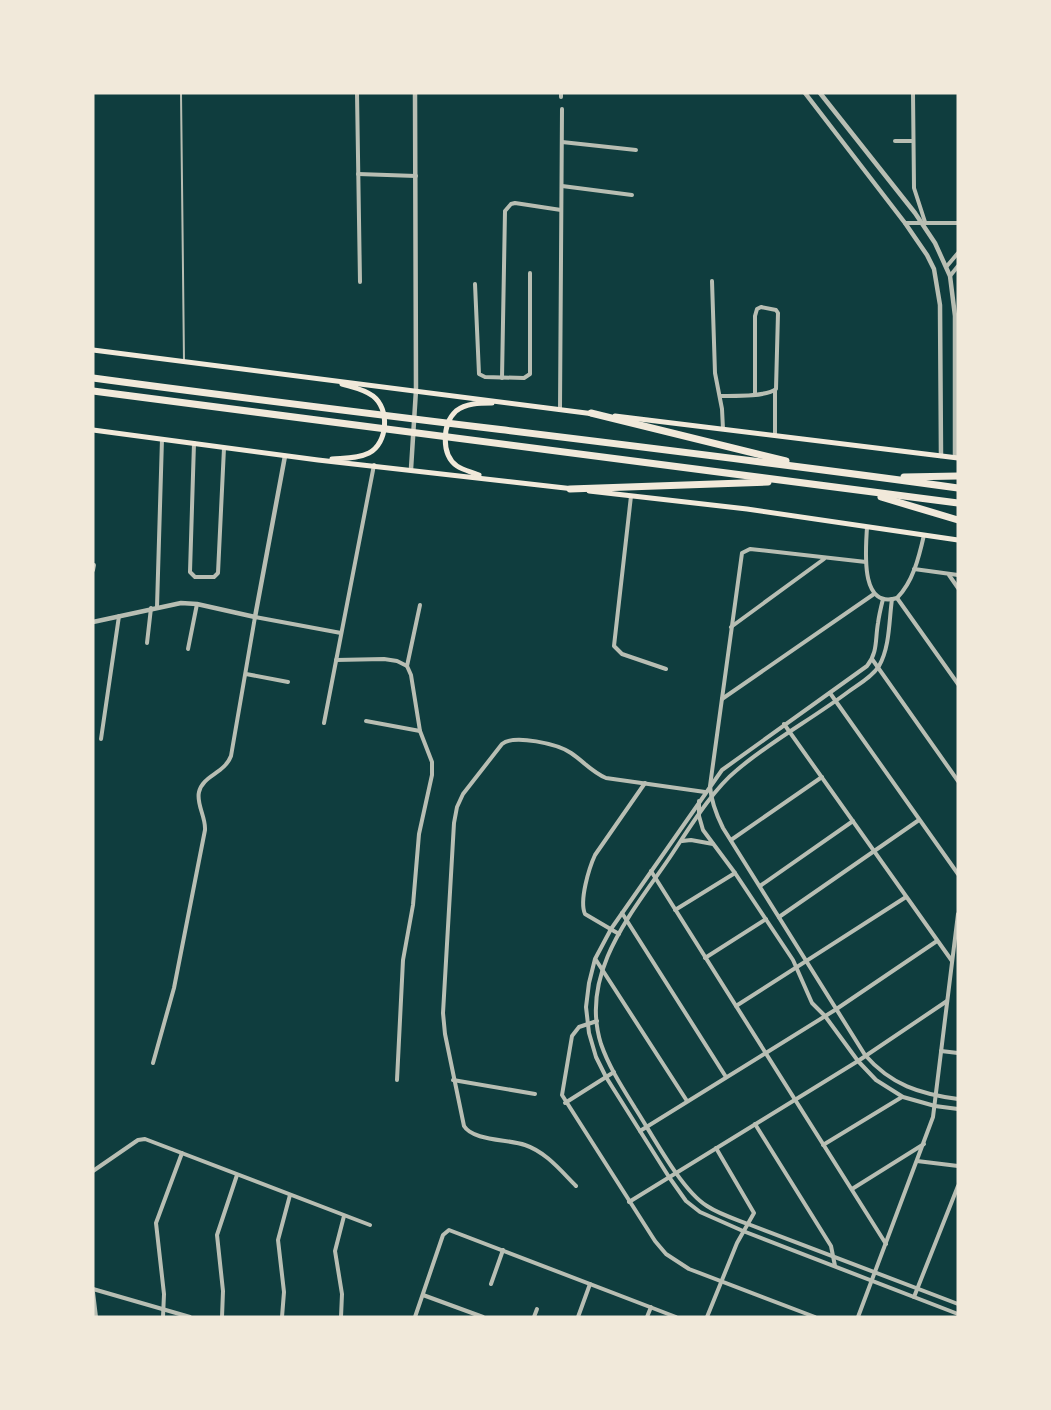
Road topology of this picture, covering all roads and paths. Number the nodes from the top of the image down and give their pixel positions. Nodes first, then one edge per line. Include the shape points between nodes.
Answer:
1 (181, 93) edge
2 (357, 93) edge
3 (415, 93) edge
4 (805, 93) edge
5 (820, 93) edge
6 (913, 93) edge
7 (561, 109) dead end
8 (895, 141) dead end
9 (913, 141) junction
10 (562, 142) junction
11 (636, 150) dead end
12 (357, 174) junction
13 (416, 176) junction
14 (562, 186) junction
15 (632, 195) dead end
16 (561, 210) junction
17 (923, 222) junction
18 (958, 223) edge
19 (905, 224) junction
20 (958, 252) edge
21 (947, 266) junction
22 (958, 266) edge
23 (530, 273) dead end
24 (950, 276) junction
25 (712, 281) dead end
26 (360, 282) dead end
27 (475, 284) dead end
28 (93, 350) edge
29 (184, 362) junction
30 (93, 378) edge
31 (319, 378) junction
32 (502, 378) junction
33 (416, 390) junction
34 (93, 391) edge
35 (775, 391) junction
36 (755, 394) junction
37 (720, 396) junction
38 (509, 402) junction
39 (560, 409) junction
40 (588, 413) junction
41 (723, 429) junction
42 (93, 430) edge
43 (775, 435) junction
44 (162, 439) junction
45 (194, 443) junction
46 (224, 448) junction
47 (285, 456) junction
48 (941, 456) junction
49 (956, 458) edge
50 (318, 460) junction
51 (374, 465) junction
52 (806, 467) junction
53 (411, 470) junction
54 (958, 476) edge
55 (886, 478) junction
56 (492, 479) junction
57 (787, 481) junction
58 (958, 488) edge
59 (570, 489) junction
60 (862, 491) junction
61 (631, 496) junction
62 (958, 503) edge
63 (958, 520) edge
64 (867, 526) junction
65 (924, 535) junction
66 (958, 540) edge
67 (825, 559) junction
68 (866, 562) junction
69 (94, 565) edge
70 (914, 569) junction
71 (93, 570) edge
72 (949, 574) junction
73 (958, 575) edge
74 (958, 588) edge
75 (874, 594) junction
76 (883, 599) junction
77 (895, 599) junction
78 (197, 604) junction
79 (420, 604) dead end
80 (154, 608) junction
81 (119, 616) junction
82 (255, 617) junction
83 (93, 622) edge
84 (731, 627) junction
85 (341, 633) junction
86 (147, 643) dead end
87 (188, 649) dead end
88 (873, 659) junction
89 (336, 660) junction
90 (407, 666) junction
91 (878, 668) junction
92 (666, 669) dead end
93 (246, 674) junction
94 (288, 681) dead end
95 (958, 684) edge
96 (830, 693) junction
97 (721, 700) junction
98 (836, 701) junction
99 (366, 721) dead end
100 (324, 723) dead end
101 (784, 724) junction
102 (420, 731) junction
103 (789, 732) junction
104 (101, 739) dead end
105 (822, 777) junction
106 (958, 781) edge
107 (645, 783) junction
108 (710, 786) junction
109 (705, 792) junction
110 (711, 798) junction
111 (699, 801) junction
112 (699, 816) junction
113 (919, 819) junction
114 (853, 821) junction
115 (731, 840) junction
116 (681, 841) junction
117 (714, 844) junction
118 (874, 851) junction
119 (651, 871) junction
120 (735, 873) junction
121 (958, 874) edge
122 (655, 879) junction
123 (760, 886) junction
124 (906, 897) junction
125 (675, 910) junction
126 (622, 913) junction
127 (958, 914) edge
128 (779, 917) junction
129 (766, 920) junction
130 (627, 922) junction
131 (611, 929) junction
132 (619, 934) junction
133 (937, 941) junction
134 (705, 958) junction
135 (595, 959) junction
136 (952, 961) junction
137 (806, 962) junction
138 (798, 967) junction
139 (602, 969) junction
140 (947, 1001) junction
141 (736, 1006) junction
142 (835, 1010) junction
143 (825, 1016) junction
144 (597, 1021) junction
145 (587, 1023) junction
146 (941, 1051) junction
147 (765, 1052) junction
148 (958, 1053) edge
149 (865, 1055) junction
150 (858, 1060) junction
151 (153, 1063) dead end
152 (614, 1072) junction
153 (606, 1077) junction
154 (726, 1077) junction
155 (397, 1080) dead end
156 (453, 1080) junction
157 (535, 1094) dead end
158 (903, 1096) junction
159 (936, 1096) junction
160 (795, 1099) junction
161 (958, 1099) edge
162 (687, 1101) junction
163 (565, 1103) junction
164 (935, 1106) junction
165 (958, 1109) edge
166 (755, 1124) junction
167 (647, 1126) junction
168 (640, 1131) junction
169 (924, 1144) junction
170 (824, 1145) junction
171 (716, 1148) junction
172 (183, 1153) junction
173 (917, 1161) junction
174 (958, 1166) edge
175 (93, 1171) edge
176 (677, 1172) junction
177 (237, 1174) junction
178 (669, 1177) junction
179 (576, 1186) dead end
180 (958, 1186) edge
181 (852, 1189) junction
182 (290, 1195) junction
183 (629, 1202) junction
184 (344, 1216) junction
185 (748, 1224) junction
186 (370, 1225) dead end
187 (744, 1231) junction
188 (886, 1244) junction
189 (503, 1250) junction
190 (834, 1256) junction
191 (835, 1266) junction
192 (875, 1272) junction
193 (872, 1280) junction
194 (721, 1282) junction
195 (491, 1284) dead end
196 (590, 1284) junction
197 (918, 1288) junction
198 (93, 1290) edge
199 (423, 1295) junction
200 (914, 1297) junction
201 (958, 1304) edge
202 (651, 1307) junction
203 (537, 1309) dead end
204 (164, 1310) junction
205 (958, 1315) edge
206 (96, 1317) edge
207 (163, 1317) edge
208 (190, 1317) edge
209 (222, 1317) edge
210 (282, 1317) edge
211 (341, 1317) edge
212 (415, 1317) edge
213 (483, 1317) edge
214 (534, 1317) edge
215 (578, 1317) edge
216 (647, 1317) edge
217 (676, 1317) edge
218 (707, 1317) edge
219 (815, 1317) edge
220 (858, 1317) edge

1 - 29 lane
2 - 12 street
3 - 13 street
4 - 19 street
5 - 17 street
6 - 9 street
7 - 10 street
8 - 9 street
9 - 17 street via 914,188
10 - 11 street
10 - 14 street
12 - 13 street
12 - 26 street
13 - 33 street
14 - 15 street
14 - 16 street
16 - 32 street via 516,203 505,211
16 - 39 street
17 - 18 street
17 - 19 street
17 - 21 street
19 - 48 street via 927,255 938,287
20 - 21 street
21 - 24 street
22 - 24 street
23 - 32 street via 530,374 524,378
24 - 49 street via 955,316
25 - 37 street via 715,373
27 - 32 street via 477,369 481,376
28 - 29 main road
29 - 31 main road
30 - 52 highway
31 - 33 main road
31 - 50 main road via 374,396 384,413 385,425 383,436 371,452
33 - 38 main road
33 - 53 street
34 - 57 highway
35 - 36 street
35 - 36 street via 778,313 761,307 755,316
35 - 43 street
36 - 37 street
37 - 41 street
38 - 39 main road
38 - 56 main road via 462,407 450,418 447,429 447,452 457,466
39 - 40 main road
40 - 41 main road
40 - 52 highway
41 - 43 main road
42 - 44 main road
43 - 48 main road
44 - 45 main road
44 - 80 street
45 - 46 main road
45 - 46 street via 190,572 195,577 214,577 218,573
46 - 47 main road
47 - 50 main road
47 - 82 street
48 - 49 main road
50 - 51 main road
51 - 53 main road
51 - 85 street
52 - 55 highway
53 - 56 main road
54 - 55 highway
55 - 58 highway
56 - 59 main road
57 - 59 highway
57 - 60 highway
59 - 61 main road
60 - 62 highway
60 - 63 highway
61 - 64 main road
61 - 92 street via 614,646 622,654
64 - 65 main road
64 - 68 street
65 - 66 main road
65 - 70 street
67 - 68 street
67 - 84 street
67 - 84 street via 743,551
68 - 75 street
69 - 71 street
70 - 72 street
70 - 77 street
72 - 73 street
72 - 74 street
75 - 76 street
75 - 97 street
76 - 77 street
76 - 88 street
77 - 91 street
77 - 95 street
78 - 80 street
78 - 82 street
78 - 87 street
79 - 90 street
80 - 81 street
80 - 86 street
81 - 83 street
81 - 104 street
82 - 85 street
82 - 93 street
84 - 97 street
85 - 89 street
88 - 91 street
88 - 96 street
89 - 90 street via 384,659
89 - 100 street
90 - 102 street
91 - 98 street
91 - 106 street
93 - 94 street
93 - 151 street via 231,756 198,794 205,830 174,988
96 - 98 street
96 - 101 street
97 - 108 street
98 - 103 street
98 - 113 street
99 - 102 street
101 - 103 street
101 - 108 street via 727,765
102 - 155 street via 432,769 419,834 412,914 403,960
103 - 105 street
103 - 110 street via 737,769
105 - 114 street
105 - 115 street
107 - 109 street
107 - 131 street via 595,855 588,875 583,911
107 - 156 street via 612,779 595,772 564,749 511,739 501,744 459,800 454,824 443,1013
108 - 109 street
108 - 110 street
109 - 111 street
110 - 112 street
110 - 115 street
111 - 112 street
111 - 119 street
112 - 116 street
112 - 117 street via 703,830
113 - 118 street
113 - 121 street
114 - 118 street
114 - 123 street
115 - 123 street
116 - 117 street
116 - 122 street
117 - 120 street
118 - 124 street
118 - 128 street
119 - 122 street
119 - 126 street
120 - 125 street
120 - 129 street
122 - 125 street
122 - 130 street
123 - 128 street
124 - 133 street
124 - 137 street
125 - 134 street
126 - 130 street
126 - 131 street
127 - 136 street
128 - 137 street
129 - 134 street
129 - 138 street
130 - 132 street
130 - 154 street
131 - 132 street
131 - 135 street
132 - 139 street
133 - 136 street
133 - 142 street
134 - 141 street
135 - 139 street
135 - 145 street via 587,994
136 - 140 street
137 - 138 street
137 - 142 street
138 - 141 street
138 - 143 street via 807,995
139 - 144 street via 596,999
139 - 162 street
140 - 146 street
140 - 149 street
141 - 147 street
142 - 143 street
142 - 149 street
143 - 147 street
143 - 150 street
144 - 145 street
144 - 152 street via 601,1043
145 - 153 street
145 - 163 street via 572,1036 561,1090
146 - 148 street
146 - 159 street
147 - 154 street
147 - 160 street
149 - 150 street
149 - 159 street via 902,1086
150 - 158 street via 876,1080
150 - 160 street
152 - 153 street
152 - 167 street
153 - 163 street
153 - 168 street
154 - 162 street
156 - 157 street
156 - 179 street via 468,1132 532,1148
158 - 164 street
158 - 170 street
159 - 161 street
159 - 164 street
160 - 166 street
160 - 170 street
162 - 167 street
163 - 183 street
164 - 165 street
164 - 169 street
166 - 171 street
166 - 190 street
167 - 168 street
167 - 176 street
168 - 178 street
169 - 173 street
169 - 181 street
170 - 181 street
171 - 176 street
171 - 185 street via 753,1210 754,1217
172 - 175 street via 142,1139
172 - 177 street
172 - 204 street via 156,1223
173 - 174 street
173 - 188 street
176 - 178 street
176 - 185 street via 706,1206
177 - 182 street
177 - 209 street via 217,1235
178 - 183 street
178 - 187 street via 693,1207
180 - 197 street
181 - 188 street
182 - 184 street
182 - 210 street via 278,1234 284,1292
183 - 194 street via 666,1254
184 - 186 street
184 - 211 street via 335,1251 342,1294
185 - 187 street
185 - 190 street
187 - 191 street
187 - 194 street
188 - 192 street
189 - 195 street
189 - 196 street
189 - 199 street via 446,1231
190 - 191 street
190 - 192 street
191 - 193 street
192 - 193 street
192 - 197 street
193 - 200 street
193 - 220 street
194 - 218 street
194 - 219 street
196 - 202 street
196 - 215 street
197 - 200 street
197 - 201 street
198 - 204 street
198 - 206 street
199 - 212 street
199 - 213 street
200 - 205 street
202 - 216 street
202 - 217 street
203 - 214 street
204 - 207 street
204 - 208 street

